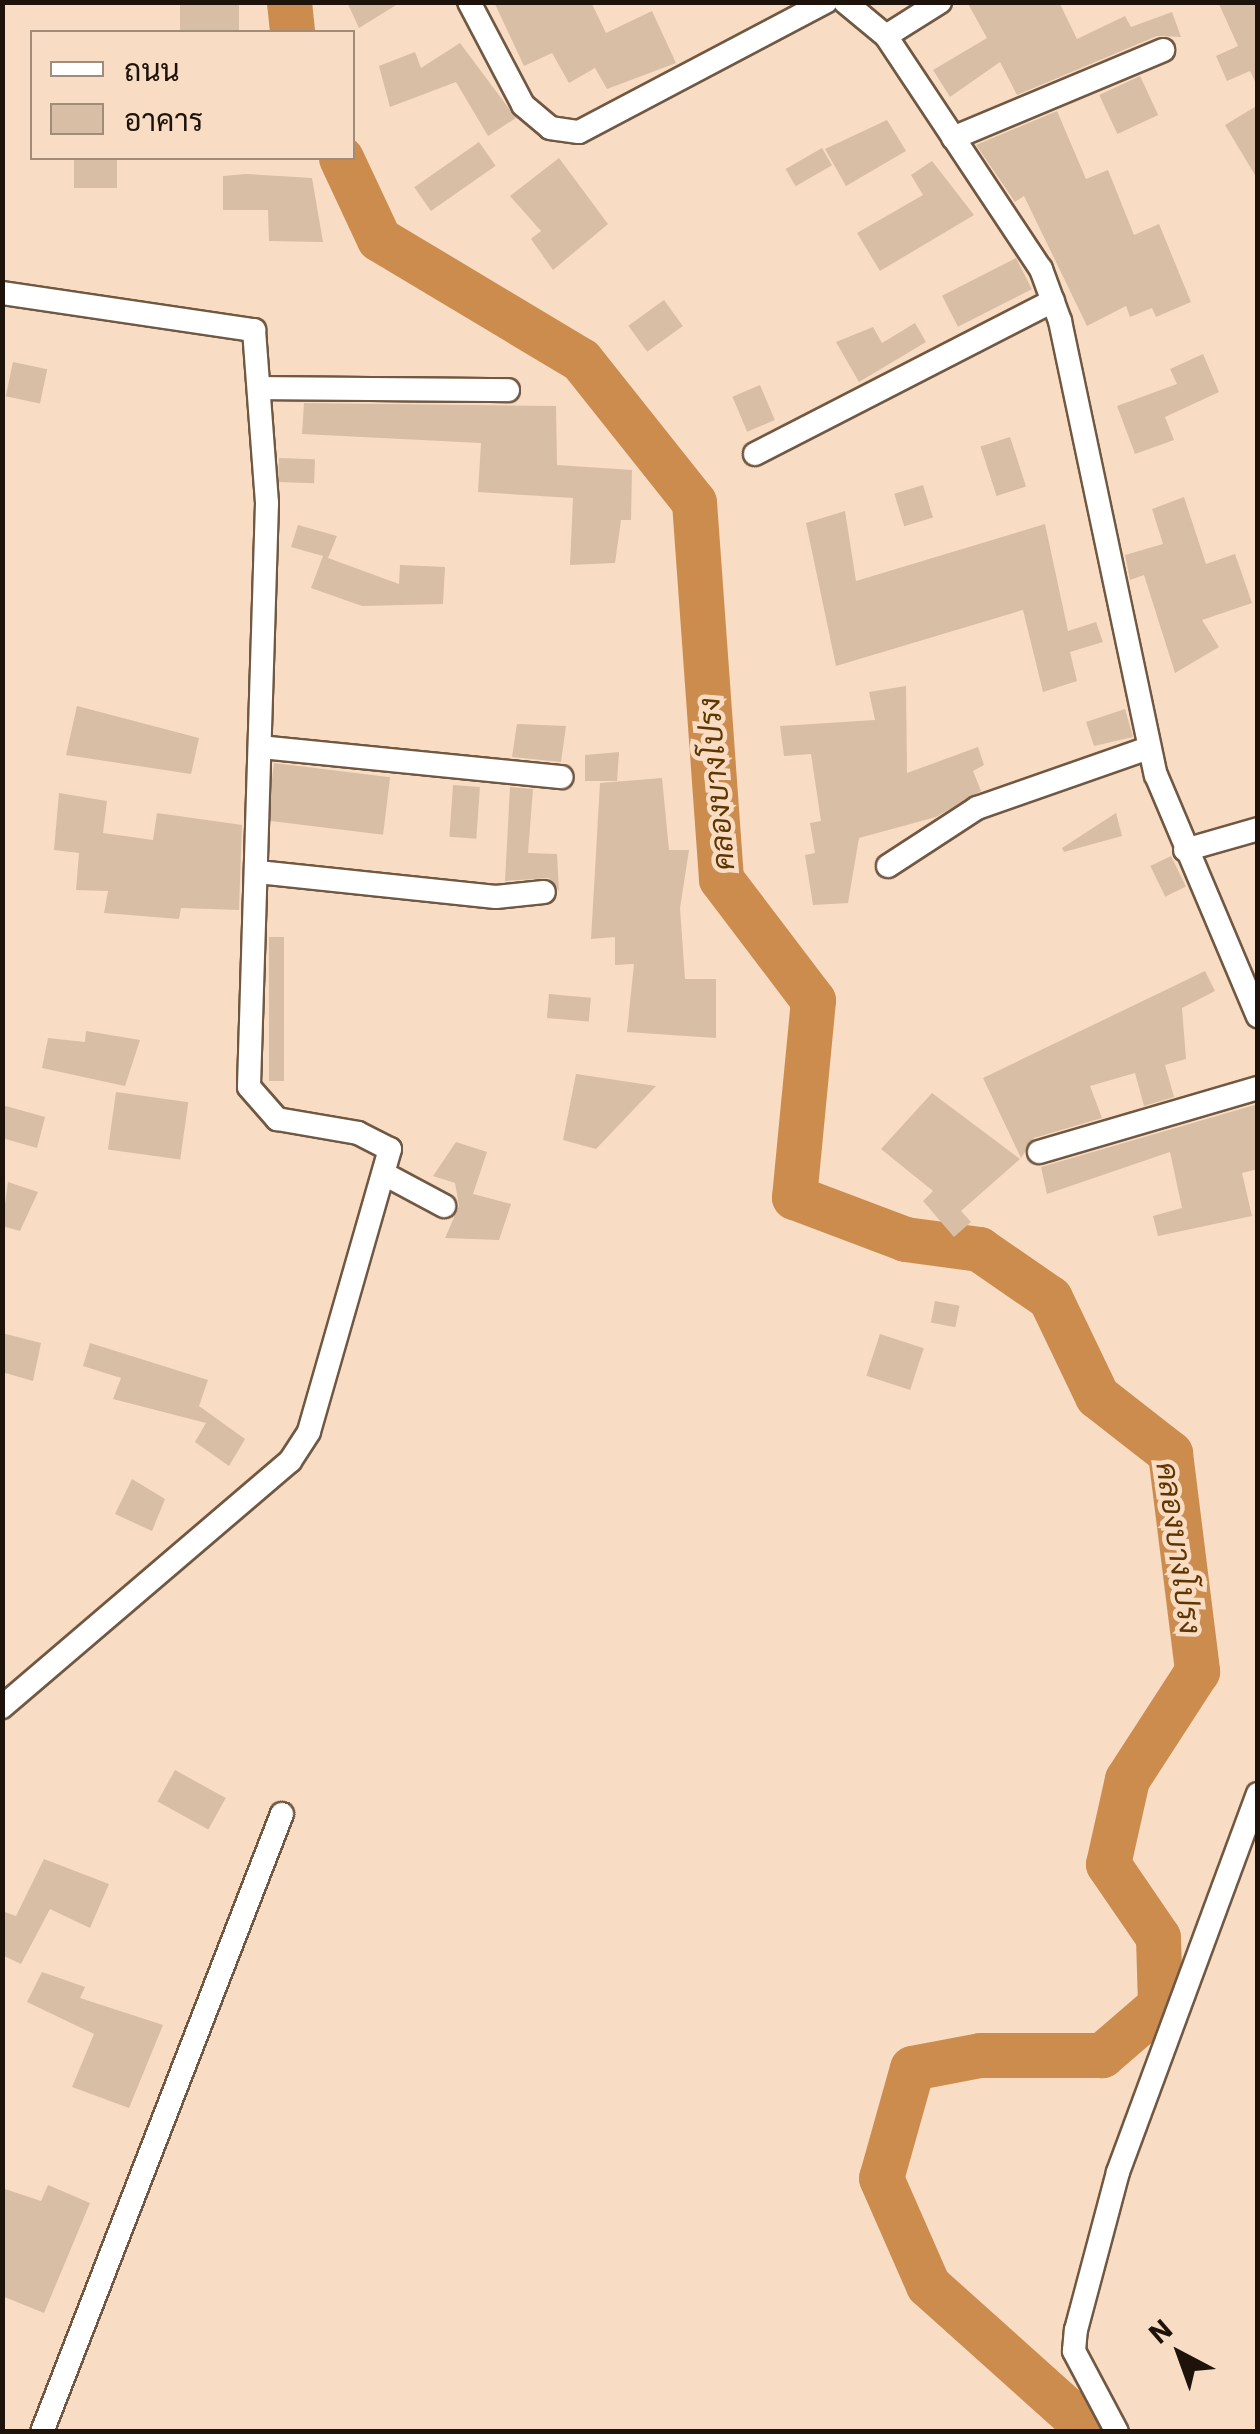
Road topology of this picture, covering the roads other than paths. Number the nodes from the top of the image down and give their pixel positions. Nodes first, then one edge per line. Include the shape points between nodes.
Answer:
1 (469, 2) edge
2 (826, 2) edge
3 (845, 2) edge
4 (940, 2) edge
5 (886, 36) junction
6 (1163, 50) dead end
7 (953, 138) junction
8 (2, 293) edge
9 (1053, 302) junction
10 (262, 388) junction
11 (508, 390) dead end
12 (755, 454) dead end
13 (260, 747) junction
14 (1148, 748) junction
15 (562, 778) dead end
16 (1258, 828) edge
17 (1185, 850) junction
18 (888, 866) dead end
19 (258, 872) junction
20 (544, 892) dead end
21 (1258, 1016) edge
22 (1258, 1088) edge
23 (1038, 1152) dead end
24 (386, 1175) junction
25 (444, 1206) dead end
26 (2, 1707) edge
27 (1258, 1794) edge
28 (282, 1814) dead end
29 (42, 2432) edge
30 (1118, 2432) edge

1 - 2 street via 522,104 550,128 580,132
3 - 5 street
4 - 5 street
5 - 7 street
6 - 7 street
7 - 9 street
8 - 10 street via 242,321 259,346
9 - 12 street
9 - 14 street
10 - 11 street
10 - 13 street via 266,643
13 - 15 street
13 - 19 street
14 - 17 street
14 - 18 street via 978,808
16 - 17 street
17 - 21 street
19 - 20 street via 496,897
19 - 24 street via 249,1087 277,1119 381,1140
22 - 23 street
24 - 25 street
24 - 26 street via 299,1446
27 - 30 street via 1118,2172 1076,2330 1074,2351
28 - 29 street

